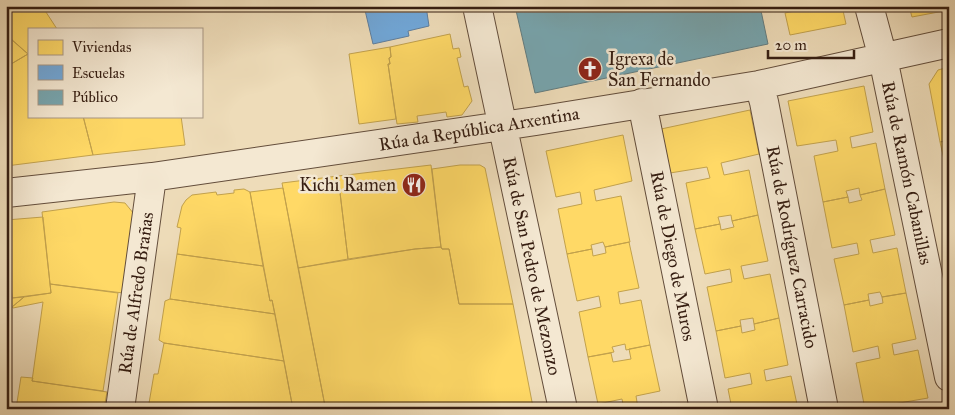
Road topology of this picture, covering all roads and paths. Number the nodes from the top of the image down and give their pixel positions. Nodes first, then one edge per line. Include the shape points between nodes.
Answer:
1 (477, 6) edge
2 (869, 6) edge
3 (949, 43) edge
4 (883, 58) junction
5 (759, 85) junction
6 (642, 103) junction
7 (502, 126) junction
8 (152, 176) junction
9 (6, 193) edge
10 (949, 377) edge
11 (120, 409) edge
12 (562, 409) edge
13 (704, 409) edge
14 (824, 409) edge

1 - 7 street, Rúa de San Pedro de Mezonzo
2 - 4 street, Rúa de Ramón Cabanillas
3 - 4 street, Rúa da República Arxentina
4 - 5 street, Rúa da República Arxentina
4 - 10 street, Rúa de Ramón Cabanillas
5 - 6 street, Rúa da República Arxentina
5 - 14 street, Rúa de Rodríguez Carracido
6 - 7 street, Rúa da República Arxentina
6 - 13 street, Rúa de Diego de Muros
7 - 8 street, Rúa da República Arxentina
7 - 12 street, Rúa de San Pedro de Mezonzo
8 - 9 street, Rúa da República Arxentina
8 - 11 street, Rúa de Alfredo Brañas

